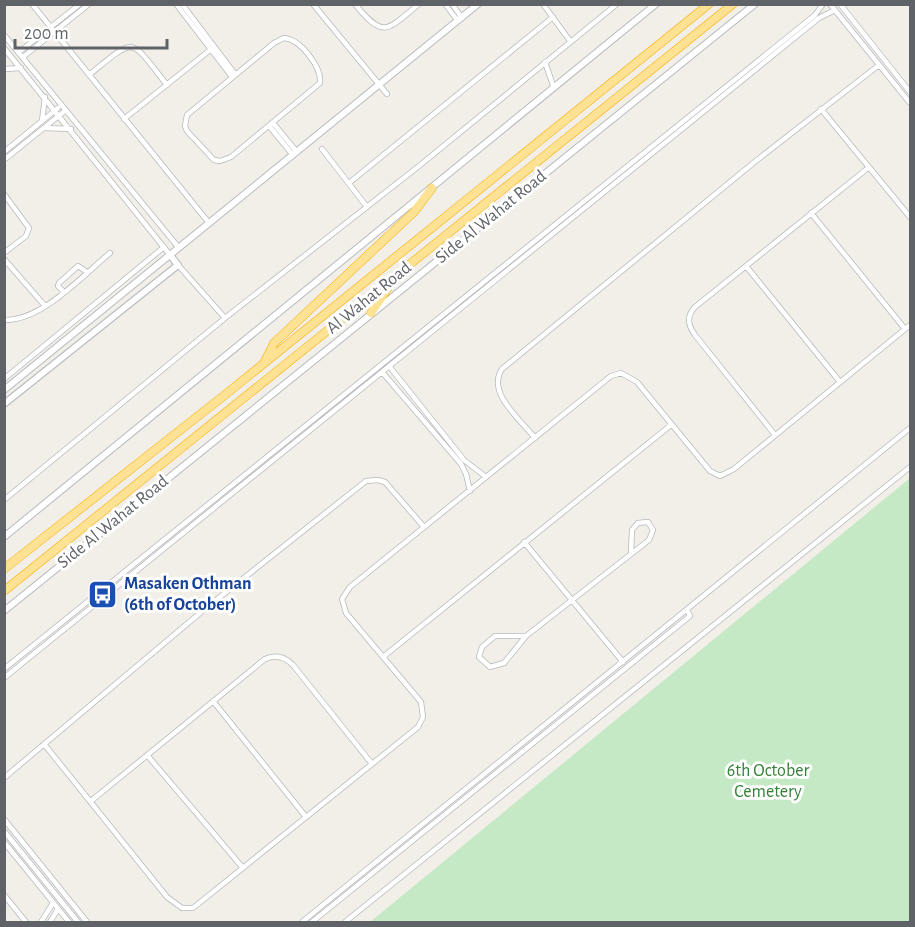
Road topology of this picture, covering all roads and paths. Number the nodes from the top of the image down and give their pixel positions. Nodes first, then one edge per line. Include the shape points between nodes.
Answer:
1 (32, 4) edge
2 (80, 4) edge
3 (89, 4) edge
4 (176, 4) edge
5 (182, 4) edge
6 (313, 4) edge
7 (354, 4) edge
8 (419, 4) edge
9 (445, 4) edge
10 (452, 4) edge
11 (478, 4) edge
12 (543, 4) edge
13 (617, 4) edge
14 (656, 4) edge
15 (709, 4) edge
16 (733, 4) edge
17 (754, 4) edge
18 (823, 4) edge
19 (830, 4) edge
20 (840, 4) edge
21 (835, 10) junction
22 (553, 17) junction
23 (460, 19) junction
24 (192, 24) junction
25 (858, 27) junction
26 (52, 30) junction
27 (852, 31) junction
28 (4, 35) edge
29 (570, 41) junction
30 (4, 48) edge
31 (210, 50) junction
32 (19, 52) junction
33 (23, 57) junction
34 (545, 62) junction
35 (753, 64) junction
36 (879, 65) junction
37 (21, 68) junction
38 (4, 69) edge
39 (757, 69) junction
40 (89, 75) junction
41 (233, 76) junction
42 (167, 85) junction
43 (379, 85) junction
44 (905, 85) junction
45 (554, 88) junction
46 (900, 90) junction
47 (910, 92) edge
48 (387, 94) dead end
49 (45, 97) junction
50 (910, 103) edge
51 (62, 105) junction
52 (821, 109) junction
53 (56, 110) junction
54 (66, 110) junction
55 (60, 115) junction
56 (124, 119) junction
57 (41, 122) junction
58 (271, 125) junction
59 (45, 128) junction
60 (71, 129) junction
61 (322, 149) dead end
62 (4, 153) edge
63 (295, 153) junction
64 (4, 160) edge
65 (623, 168) junction
66 (868, 168) junction
67 (627, 174) junction
68 (348, 183) junction
69 (432, 188) junction
70 (4, 194) edge
71 (367, 207) junction
72 (811, 213) junction
73 (910, 217) edge
74 (209, 223) junction
75 (164, 246) junction
76 (179, 248) junction
77 (4, 253) edge
78 (110, 253) dead end
79 (170, 255) junction
80 (4, 259) edge
81 (178, 265) junction
82 (746, 266) junction
83 (87, 272) junction
84 (398, 274) junction
85 (63, 291) junction
86 (45, 306) junction
87 (371, 313) junction
88 (225, 318) junction
89 (4, 320) edge
90 (910, 325) edge
91 (905, 329) junction
92 (263, 364) junction
93 (389, 366) junction
94 (382, 372) junction
95 (4, 379) edge
96 (840, 382) junction
97 (4, 390) edge
98 (4, 405) edge
99 (671, 425) junction
100 (910, 428) edge
101 (301, 429) junction
102 (306, 434) junction
103 (775, 435) junction
104 (535, 438) junction
105 (892, 443) junction
106 (895, 448) dead end
107 (910, 467) edge
108 (486, 477) junction
109 (114, 484) junction
110 (470, 490) junction
111 (125, 495) junction
112 (217, 496) junction
113 (4, 500) edge
114 (221, 502) junction
115 (424, 527) junction
116 (4, 537) edge
117 (524, 542) junction
118 (631, 552) junction
119 (4, 569) edge
120 (4, 591) edge
121 (571, 599) junction
122 (4, 611) edge
123 (689, 613) junction
124 (526, 636) junction
125 (23, 654) junction
126 (383, 657) junction
127 (27, 659) junction
128 (623, 662) junction
129 (4, 669) edge
130 (4, 678) edge
131 (213, 701) junction
132 (536, 732) junction
133 (540, 738) junction
134 (44, 744) junction
135 (147, 755) junction
136 (372, 764) junction
137 (4, 778) edge
138 (91, 801) junction
139 (306, 817) junction
140 (4, 819) edge
141 (12, 828) junction
142 (5, 832) edge
143 (4, 842) edge
144 (243, 868) junction
145 (4, 895) edge
146 (53, 903) junction
147 (58, 909) junction
148 (26, 922) edge
149 (41, 922) edge
150 (50, 922) edge
151 (69, 922) edge
152 (78, 922) edge
153 (87, 922) edge
154 (302, 922) edge
155 (312, 922) edge
156 (345, 922) edge

1 - 26 street
2 - 26 street
3 - 26 street
4 - 24 street
5 - 24 street
6 - 43 street
7 - 8 street via 371,23 386,28
9 - 23 street
10 - 23 street
11 - 23 street
12 - 22 street
13 - 29 street
14 - 45 street
15 - 92 highway, Al Wahat Road
16 - 84 highway, Al Wahat Road
17 - 87 street, Side Al Wahat Road
18 - 35 street via 815,15
19 - 21 street
20 - 25 street
21 - 27 street
21 - 39 street via 819,18
22 - 29 street
22 - 68 street
23 - 43 street
24 - 31 street
24 - 41 street
25 - 27 street
25 - 44 street
26 - 32 street
26 - 33 street
26 - 40 street
27 - 36 street
28 - 32 street
29 - 34 street
30 - 37 street
31 - 41 street
31 - 42 street
32 - 33 street
33 - 51 street
34 - 45 street
34 - 71 street
35 - 39 street
35 - 65 street
36 - 46 street
36 - 52 street
37 - 38 street
37 - 49 street
39 - 67 street
40 - 42 street via 128,46 140,51
40 - 56 street
41 - 58 street via 187,115 187,131 209,157 220,161 231,157
41 - 58 street via 284,38 296,42 311,59 320,73 320,82
42 - 56 street
43 - 48 street
43 - 63 street
44 - 46 street
44 - 47 street
45 - 69 street
46 - 50 street
49 - 53 street
49 - 57 street
51 - 53 street
51 - 54 street
52 - 66 street
52 - 104 street via 502,369 497,378 499,393
53 - 55 street
53 - 57 street
54 - 55 street
54 - 76 street
55 - 59 street
55 - 60 street
56 - 74 street
57 - 62 street
58 - 63 street
59 - 60 street
59 - 64 street
60 - 75 street
61 - 68 street
63 - 74 street
65 - 67 street
65 - 101 street
66 - 72 street
66 - 73 street
67 - 93 street
68 - 71 street
69 - 92 highway via 414,212 274,343
69 - 116 street
70 - 77 street via 28,228 26,236
71 - 88 street
72 - 82 street
72 - 91 street
74 - 76 street
75 - 79 street
75 - 95 street
76 - 79 street
78 - 83 street
79 - 81 street
79 - 97 street
80 - 86 street
81 - 88 street
81 - 98 street
82 - 96 street
82 - 103 street via 695,307 689,315 689,326
83 - 85 street
83 - 85 street via 78,266 58,284
84 - 87 highway
84 - 111 highway, Al Wahat Road
85 - 86 street
86 - 89 street via 24,318
87 - 122 street, Side Al Wahat Road
88 - 113 street
90 - 91 street
91 - 96 street
92 - 109 highway, Al Wahat Road
93 - 94 street
93 - 108 street via 464,460
94 - 102 street
94 - 110 street via 461,464
96 - 103 street
99 - 103 street via 717,476 727,473
99 - 104 street via 637,382 621,373 610,376
99 - 117 street
100 - 105 street
101 - 102 street
101 - 112 street
102 - 114 street
104 - 108 street
105 - 106 street
105 - 123 street
107 - 156 street
108 - 110 street
109 - 111 highway via 118,493
109 - 119 highway, Al Wahat Road
110 - 115 street
111 - 120 highway, Al Wahat Road
112 - 114 street
112 - 125 street
114 - 127 street
115 - 126 street via 344,595 346,613
115 - 134 street via 385,482 366,481
117 - 121 street
117 - 126 street
118 - 118 street via 632,530 638,523 648,522 652,537
118 - 121 street
121 - 124 street
121 - 128 street
123 - 128 street
123 - 133 street
124 - 124 street via 495,636 479,652 482,662 490,667 500,665
125 - 127 street
125 - 129 street
126 - 136 street via 421,702 423,717 418,727
127 - 130 street
128 - 132 street
131 - 135 street
131 - 136 street via 265,659 281,657 293,665
131 - 139 street
132 - 133 street
132 - 154 street
133 - 155 street
134 - 137 street
134 - 138 street
135 - 138 street
135 - 144 street
136 - 139 street
138 - 144 street via 177,906 188,909 199,905
139 - 144 street
140 - 141 street
141 - 142 street
141 - 153 street
142 - 152 street
143 - 146 street
145 - 148 street
146 - 147 street
146 - 149 street
147 - 150 street
147 - 151 street

